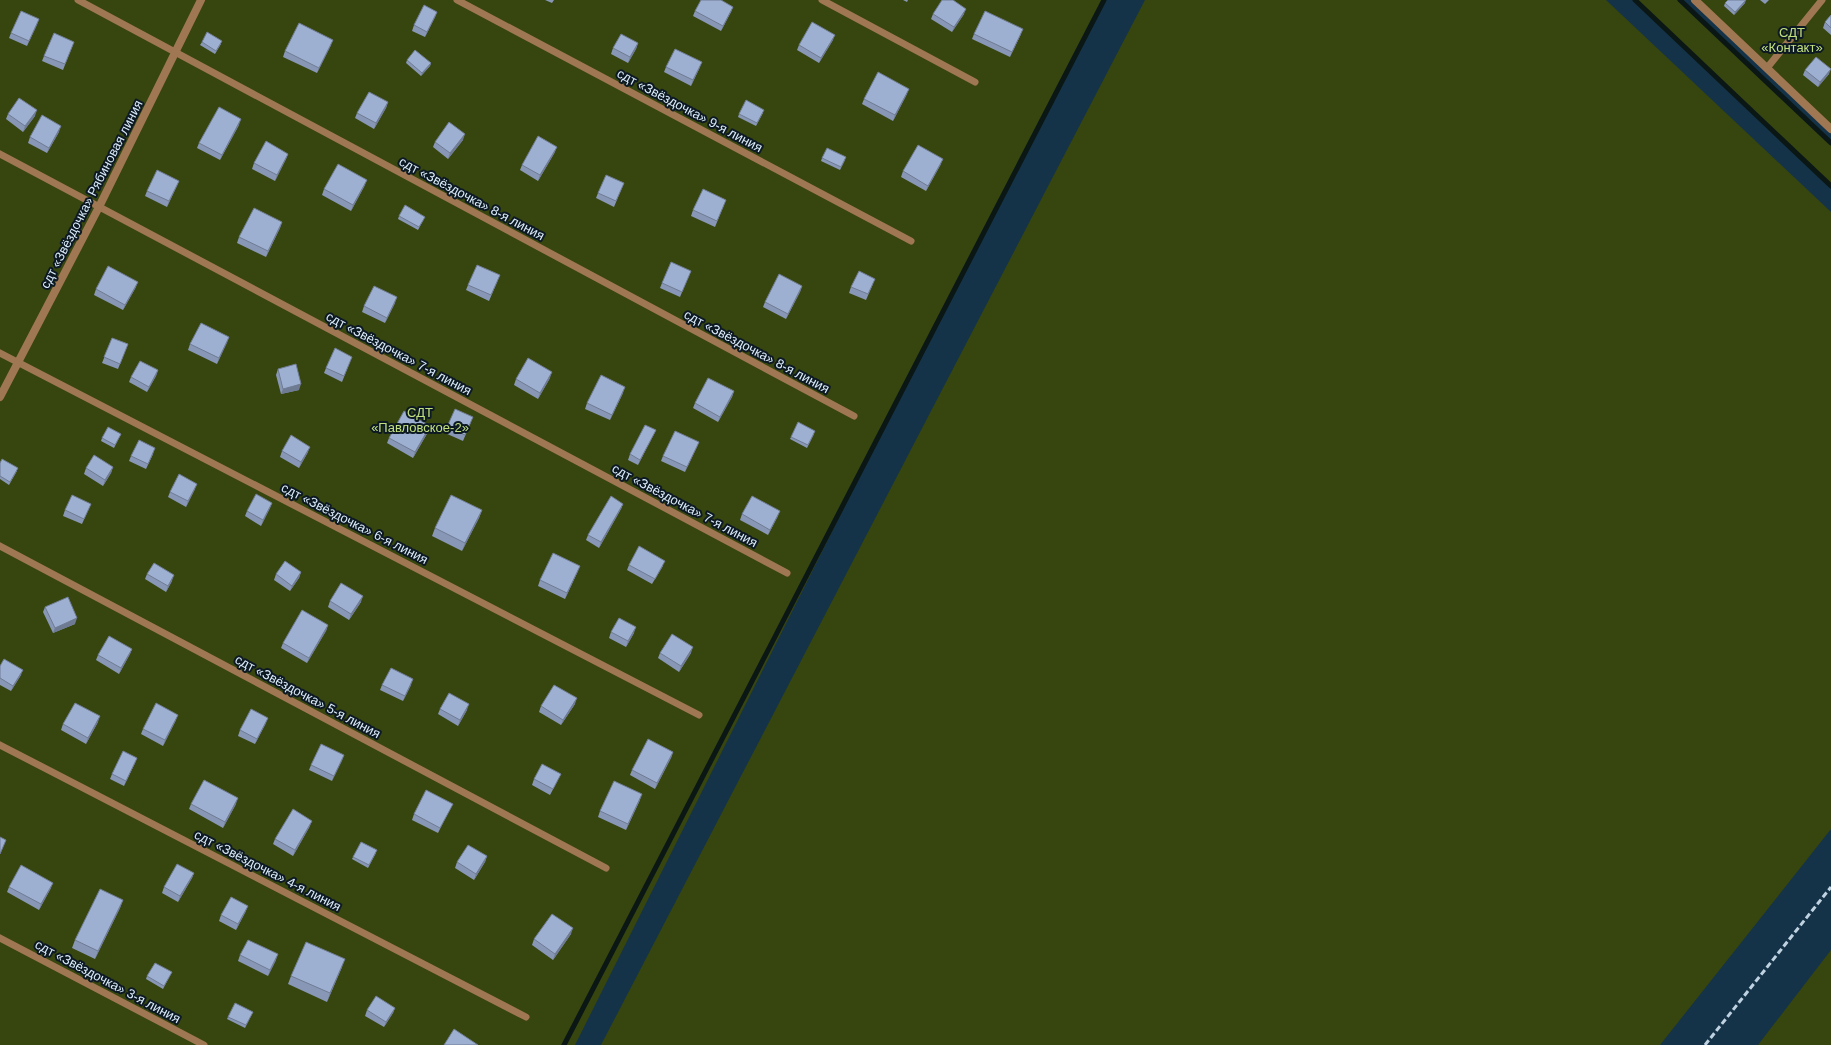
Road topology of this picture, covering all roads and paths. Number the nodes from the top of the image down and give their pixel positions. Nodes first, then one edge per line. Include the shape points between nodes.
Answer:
1 (78, 0) edge
2 (201, 0) edge
3 (457, 0) edge
4 (822, 0) edge
5 (1695, 0) edge
6 (1822, 0) edge
7 (175, 52) junction
8 (1767, 68) junction
9 (975, 82) dead end
10 (1831, 129) edge
11 (0, 154) edge
12 (98, 207) junction
13 (911, 241) dead end
14 (0, 353) edge
15 (18, 362) junction
16 (0, 397) edge
17 (854, 416) dead end
18 (0, 546) edge
19 (787, 573) dead end
20 (699, 715) dead end
21 (0, 745) edge
22 (606, 868) dead end
23 (0, 938) edge
24 (526, 1018) dead end
25 (204, 1045) edge

1 - 7 lane, сдт «Звёздочка» 8-я линия
2 - 7 street, сдт «Звёздочка» Рябиновая линия
3 - 13 lane, сдт «Звёздочка» 9-я линия
4 - 9 lane
5 - 8 street
6 - 8 lane
7 - 12 street, сдт «Звёздочка» Рябиновая линия
7 - 17 lane, сдт «Звёздочка» 8-я линия
8 - 10 street
11 - 12 lane, сдт «Звёздочка» 7-я линия
12 - 15 street, сдт «Звёздочка» Рябиновая линия
12 - 19 lane, сдт «Звёздочка» 7-я линия
14 - 15 lane, сдт «Звёздочка» 6-я линия
15 - 16 street, сдт «Звёздочка» Рябиновая линия
15 - 20 lane, сдт «Звёздочка» 6-я линия
18 - 22 lane, сдт «Звёздочка» 5-я линия
21 - 24 lane, сдт «Звёздочка» 4-я линия
23 - 25 lane, сдт «Звёздочка» 3-я линия

